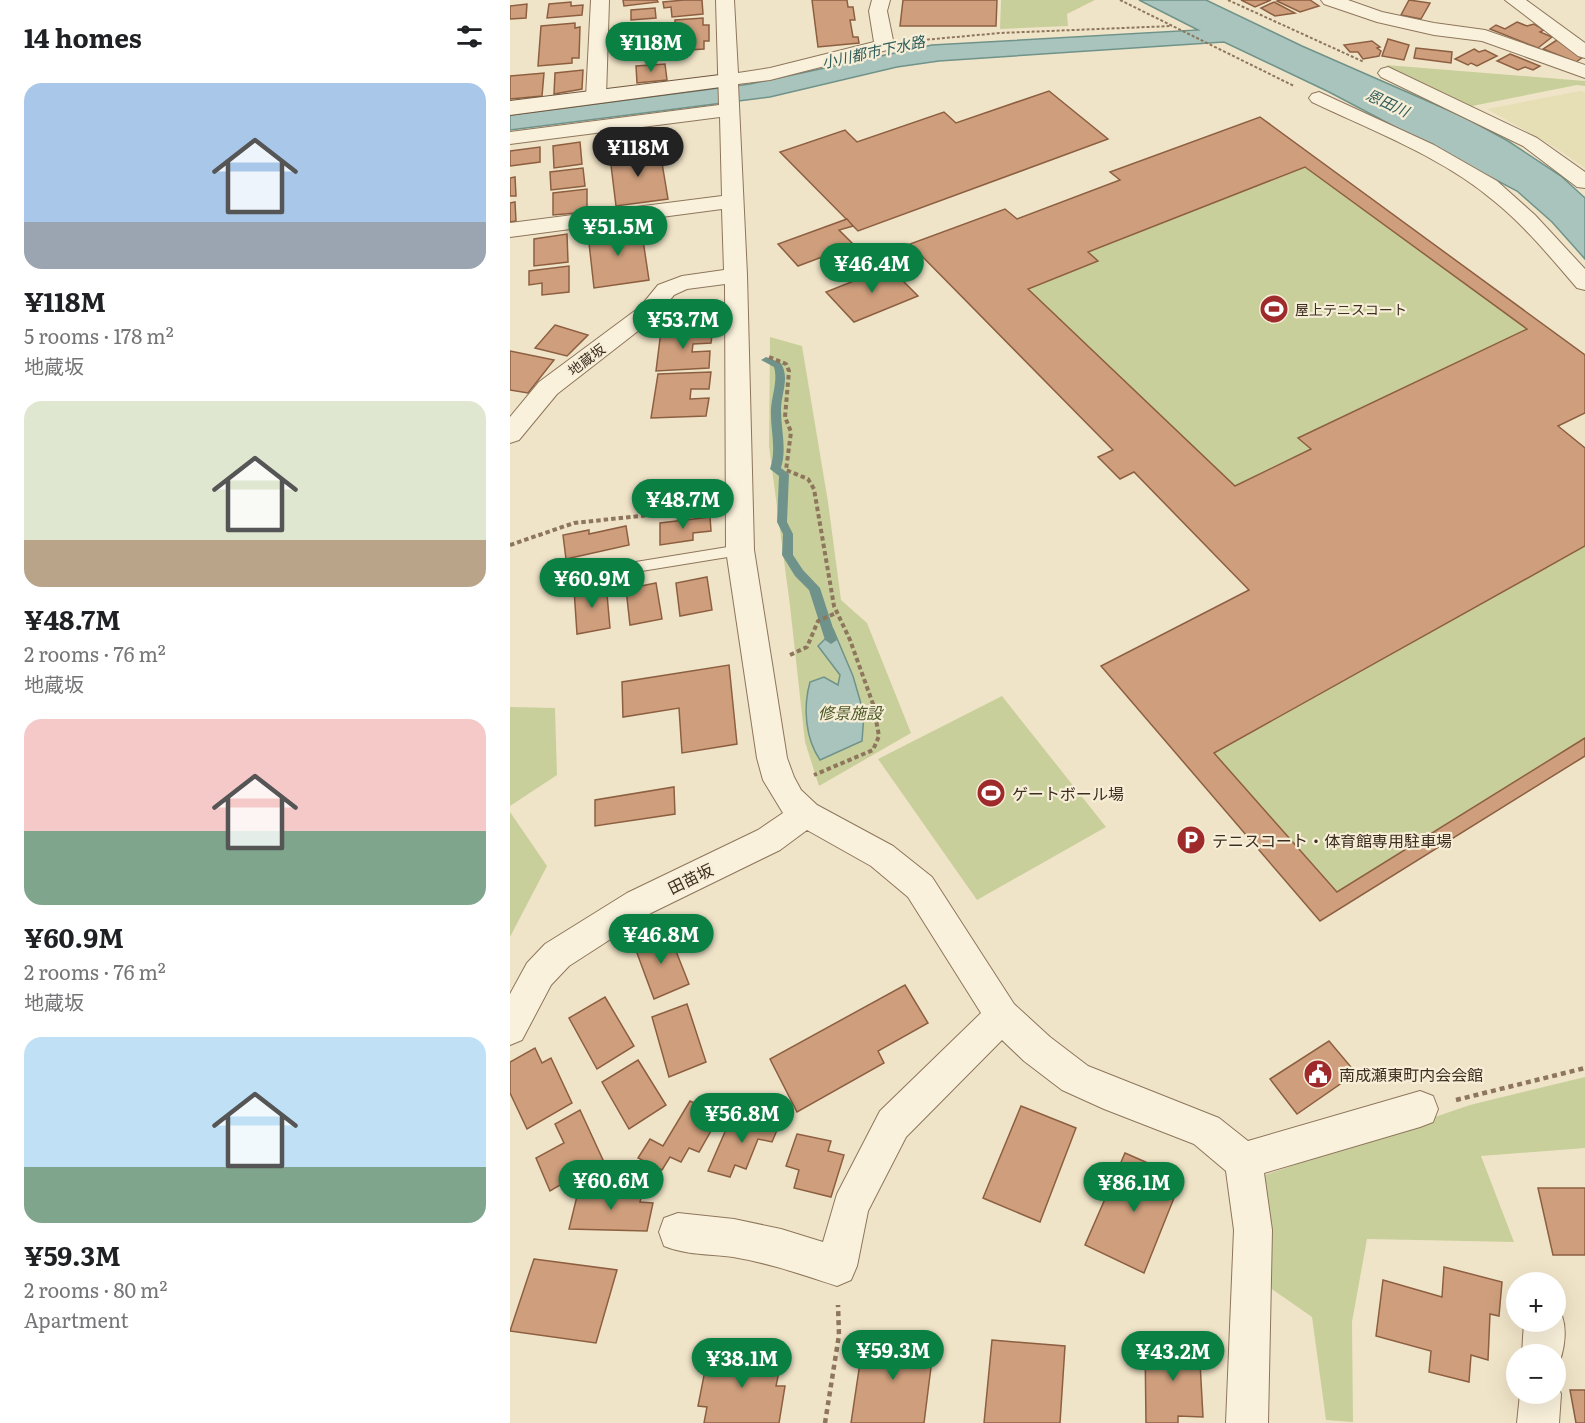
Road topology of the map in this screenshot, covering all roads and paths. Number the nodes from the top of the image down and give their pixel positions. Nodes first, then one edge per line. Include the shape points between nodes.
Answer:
1 (600, 0) edge
2 (725, 0) edge
3 (881, 0) edge
4 (1120, 0) edge
5 (1228, 0) edge
6 (1330, 0) edge
7 (1514, 0) edge
8 (1172, 26) junction
9 (884, 45) junction
10 (1585, 52) edge
11 (1585, 72) edge
12 (1388, 73) joint
13 (729, 95) junction
14 (596, 97) junction
15 (1318, 98) joint
16 (510, 108) edge
17 (510, 138) edge
18 (1585, 182) edge
19 (732, 201) junction
20 (510, 230) edge
21 (736, 275) junction
22 (1585, 283) edge
23 (766, 357) dead end
24 (510, 434) edge
25 (739, 506) junction
26 (510, 545) edge
27 (740, 550) junction
28 (611, 571) dead end
29 (836, 614) junction
30 (781, 660) dead end
31 (808, 778) dead end
32 (806, 814) junction
33 (1002, 1016) junction
34 (510, 1028) edge
35 (1585, 1068) edge
36 (1420, 1109) joint
37 (1243, 1161) junction
38 (678, 1232) dead end
39 (839, 1335) dead end
40 (1539, 1404) edge
41 (825, 1423) edge
42 (1247, 1423) edge
43 (1538, 1423) edge

1 - 14 street
2 - 13 street
3 - 9 street via 878,11
4 - 8 path
5 - 12 path
6 - 11 street via 1377,16 1485,36
7 - 10 street
8 - 9 path via 961,36
8 - 15 path
9 - 13 street via 770,74
12 - 18 street via 1530,142
13 - 14 street
13 - 17 street
13 - 19 street
14 - 16 street
15 - 22 street via 1419,145 1489,187 1531,221
19 - 20 street
19 - 21 street
21 - 24 street, 地蔵坂 via 682,283 666,290 648,312 548,388
21 - 25 street
23 - 29 path via 786,364 789,371 784,404 791,432 786,470 808,479 814,489
25 - 26 path via 574,523
25 - 27 street
27 - 28 lane
27 - 32 street via 772,758 790,800
29 - 30 path via 818,621 807,647
29 - 31 path via 863,673 879,735 873,750
32 - 33 street via 882,856 920,887
32 - 34 street, 田苗坂 via 769,840 639,903 557,955 539,974
33 - 37 street via 1075,1078 1206,1131
33 - 38 street via 893,1124 850,1208 837,1266 735,1238
35 - 36 path
36 - 37 street
37 - 42 street via 1253,1230
39 - 41 path
40 - 43 street

